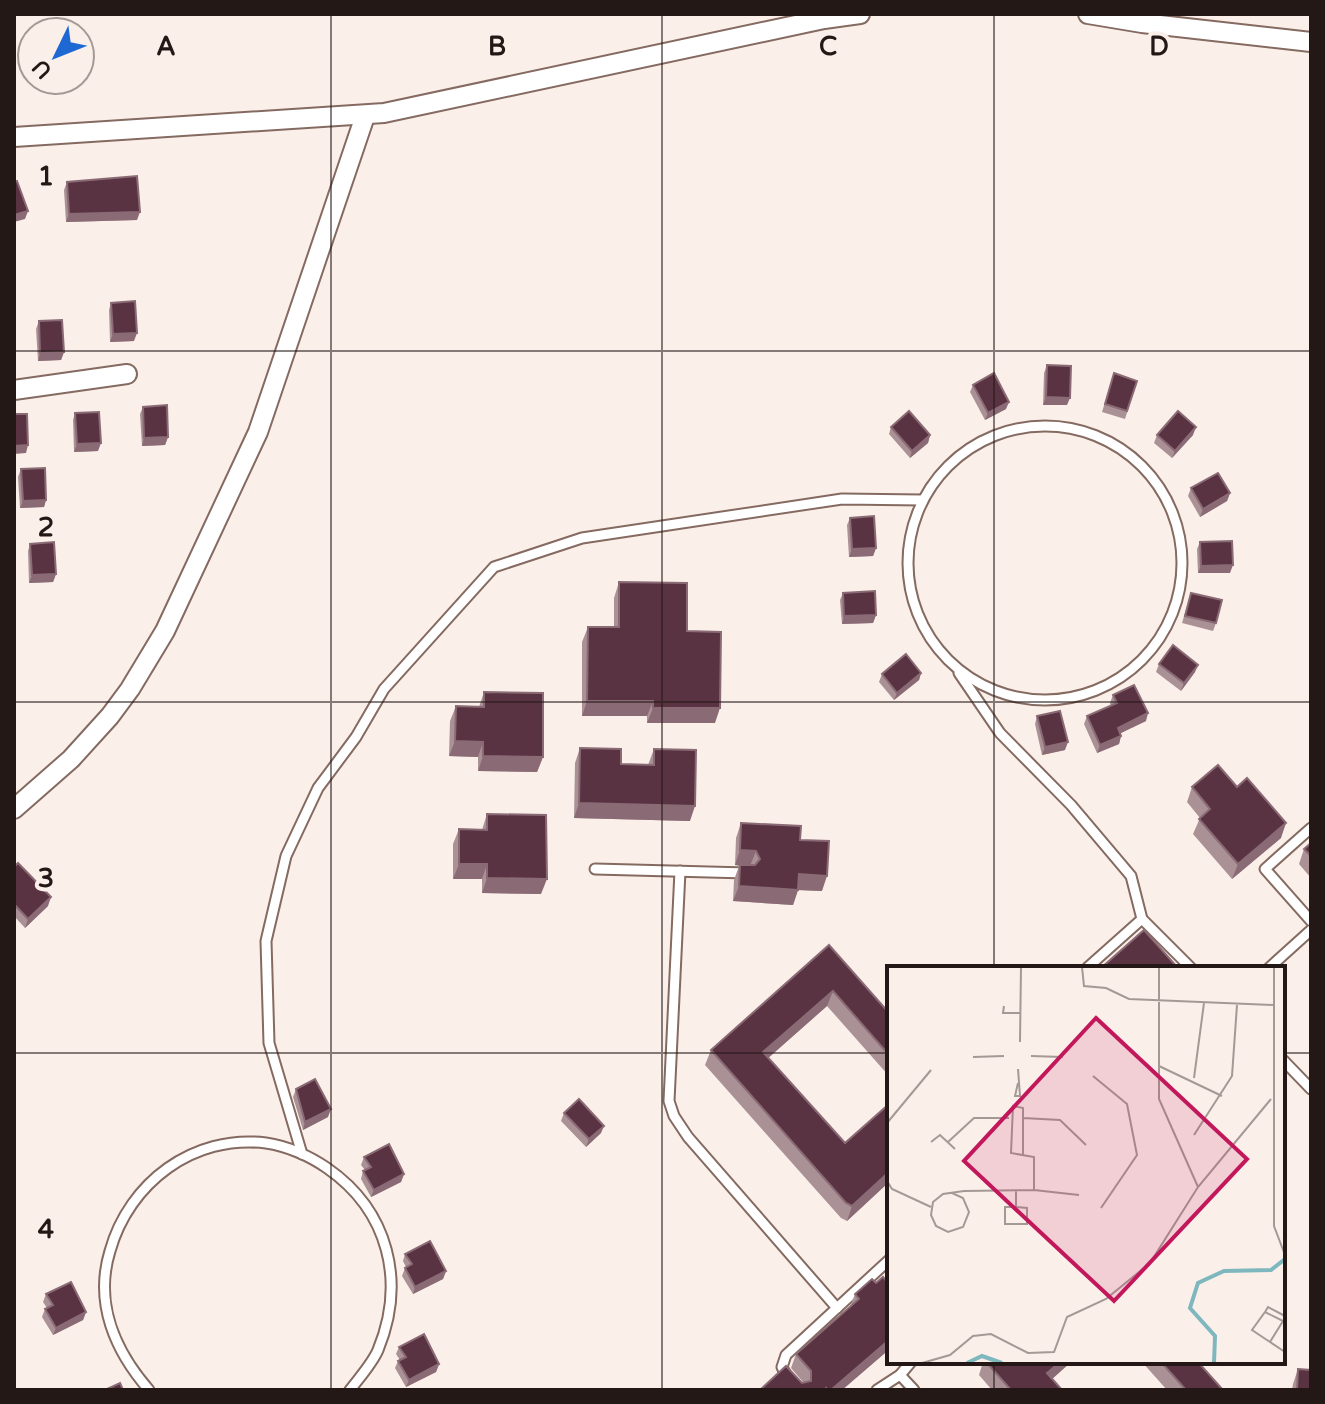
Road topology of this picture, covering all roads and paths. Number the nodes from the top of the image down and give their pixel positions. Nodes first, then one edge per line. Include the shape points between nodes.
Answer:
1 (860, 14) edge
2 (1088, 14) edge
3 (1311, 42) edge
4 (365, 116) junction
5 (14, 137) edge
6 (127, 374) dead end
7 (14, 390) edge
8 (922, 500) junction
9 (957, 669) junction
10 (14, 809) edge
11 (1311, 828) edge
12 (595, 869) dead end
13 (680, 871) junction
14 (747, 873) edge
15 (1142, 919) junction
16 (1311, 921) edge
17 (1311, 930) edge
18 (1089, 966) edge
19 (1189, 966) edge
20 (1271, 966) edge
21 (1285, 1062) edge
22 (1311, 1089) edge
23 (302, 1154) junction
24 (887, 1263) edge
25 (837, 1308) junction
26 (909, 1364) edge
27 (900, 1375) junction
28 (149, 1390) edge
29 (350, 1390) edge
30 (800, 1390) edge
31 (877, 1390) edge
32 (914, 1390) edge

1 - 4 street
2 - 3 street
4 - 5 street
4 - 10 street via 258,432 165,631 110,716
6 - 7 street
8 - 9 lane via 908,544 910,590 926,634
8 - 9 lane via 948,464 985,438 1028,426 1073,428 1115,444 1149,473 1173,511 1183,555 1179,600 1161,640 1129,674 1088,695 1042,702 997,693
8 - 23 lane via 842,499 582,538 494,567 384,689 318,788 286,856 266,941 269,1043
9 - 15 lane via 1000,733 1131,876
11 - 16 lane via 1265,869
12 - 13 lane
13 - 14 lane
13 - 25 lane via 669,1101 674,1116
15 - 18 lane
15 - 19 lane
17 - 20 lane
21 - 22 lane
23 - 28 lane via 266,1143 220,1145 177,1161 141,1190 116,1228 106,1263 105,1299 113,1334
23 - 29 lane via 348,1183 376,1220 391,1264 391,1310 382,1339
24 - 25 lane via 879,1277
25 - 30 lane via 783,1360 786,1375
26 - 27 lane
27 - 31 lane
27 - 32 lane

